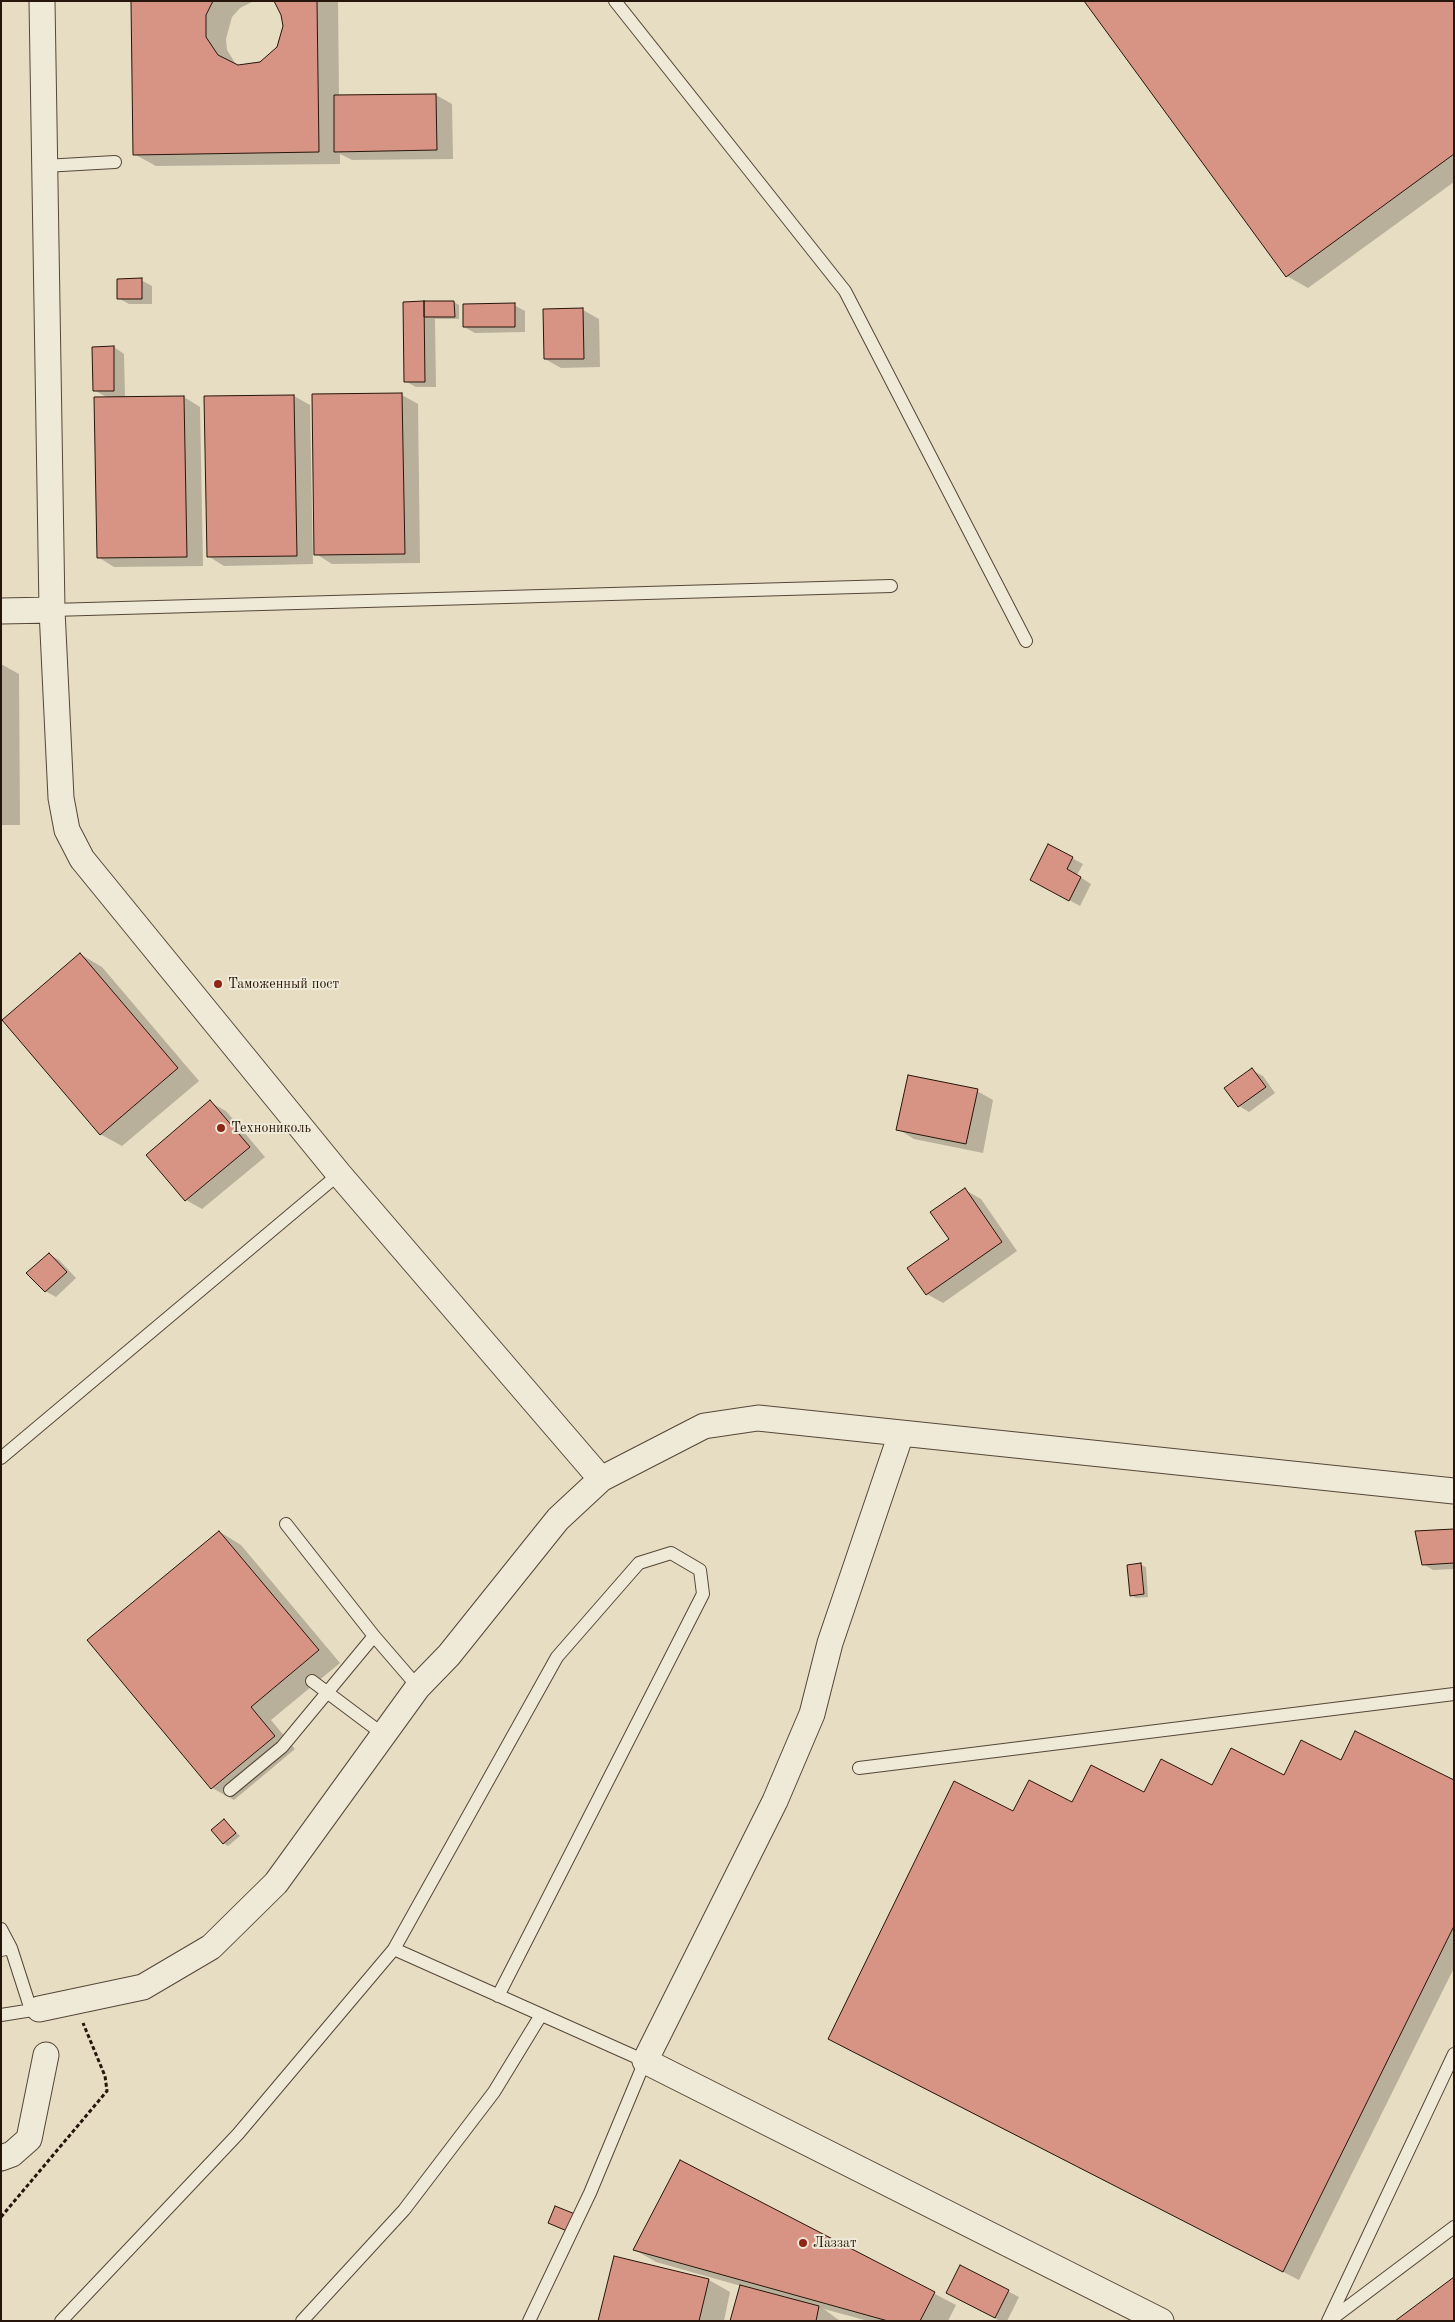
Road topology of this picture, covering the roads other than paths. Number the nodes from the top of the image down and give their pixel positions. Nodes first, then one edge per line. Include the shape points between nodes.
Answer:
1 (42, 1) edge
2 (615, 1) edge
3 (115, 162) dead end
4 (44, 166) junction
5 (891, 586) dead end
6 (52, 610) junction
7 (1, 611) edge
8 (1026, 641) dead end
9 (338, 1174) junction
10 (901, 1434) junction
11 (1, 1458) edge
12 (601, 1479) junction
13 (1454, 1491) edge
14 (286, 1524) dead end
15 (374, 1636) junction
16 (312, 1681) dead end
17 (418, 1687) junction
18 (327, 1693) junction
19 (1454, 1694) edge
20 (384, 1735) junction
21 (859, 1768) dead end
22 (230, 1790) dead end
23 (1, 1929) edge
24 (6, 1949) edge
25 (394, 1949) junction
26 (498, 1996) junction
27 (35, 2010) junction
28 (541, 2014) junction
29 (1, 2015) edge
30 (46, 2054) dead end
31 (1454, 2054) edge
32 (645, 2061) junction
33 (1, 2158) edge
34 (1454, 2226) edge
35 (61, 2321) edge
36 (302, 2321) edge
37 (529, 2321) edge
38 (1161, 2321) edge
39 (1329, 2321) edge

1 - 4 street
2 - 8 lane via 845,291
3 - 4 lane
4 - 6 street
5 - 6 lane
6 - 7 street
6 - 9 street via 61,798 67,830 82,859
9 - 11 lane
9 - 12 street
10 - 12 street via 758,1418 704,1426
10 - 13 street
10 - 32 street via 830,1642 812,1714 775,1801
12 - 17 street via 558,1519 449,1655
14 - 15 lane
15 - 17 lane
15 - 18 lane
16 - 18 lane
17 - 20 street
18 - 20 lane
18 - 22 lane via 282,1747
19 - 21 lane
20 - 27 street via 276,1883 211,1947 143,1987
23 - 24 lane
24 - 27 lane
25 - 26 lane
25 - 26 lane via 557,1657 639,1563 671,1553 700,1570 703,1594
25 - 35 lane via 238,2134
26 - 28 lane
27 - 29 lane
28 - 32 lane
28 - 36 lane via 494,2092 404,2210
30 - 33 street via 29,2138 12,2154
31 - 39 lane
32 - 37 lane via 590,2193
32 - 38 street
34 - 39 lane

